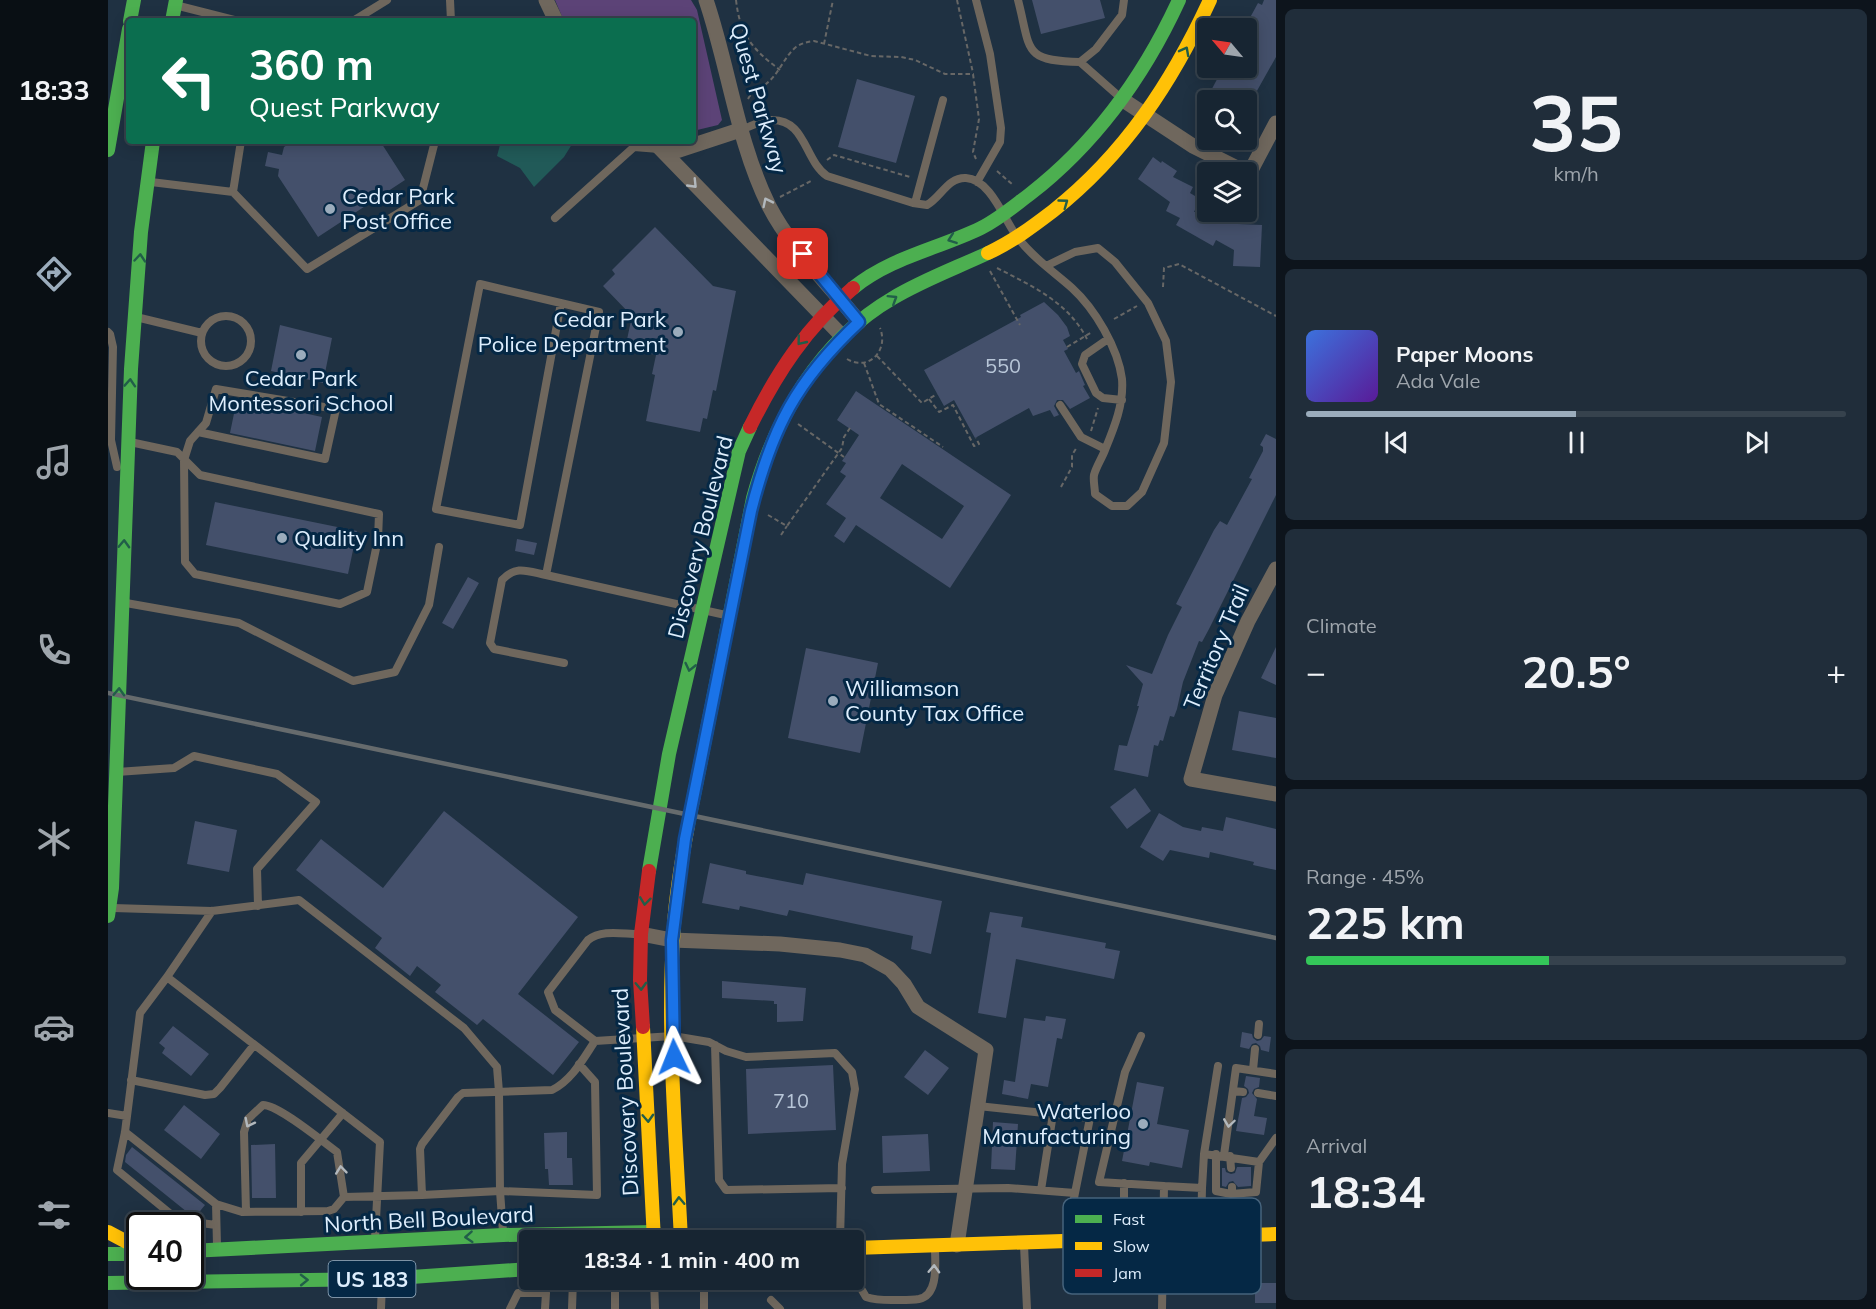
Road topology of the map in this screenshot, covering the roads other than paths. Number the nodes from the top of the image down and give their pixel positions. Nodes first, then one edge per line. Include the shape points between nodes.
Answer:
1 (134, 0) edge
2 (387, 0) edge
3 (450, 0) edge
4 (546, 0) edge
5 (706, 0) edge
6 (976, 0) edge
7 (1018, 0) edge
8 (1124, 0) edge
9 (1179, 0) edge
10 (1210, 0) edge
11 (172, 2) edge
12 (131, 18) edge
13 (172, 18) edge
14 (228, 18) edge
15 (358, 18) edge
16 (451, 18) edge
17 (555, 18) edge
18 (126, 46) edge
19 (1080, 62) junction
20 (943, 100) dead end
21 (1123, 100) junction
22 (1147, 115) junction
23 (1276, 123) edge
24 (740, 130) junction
25 (153, 144) edge
26 (241, 144) edge
27 (434, 144) edge
28 (657, 145) edge
29 (108, 150) edge
30 (1224, 162) edge
31 (1255, 162) edge
32 (147, 182) junction
33 (977, 182) junction
34 (233, 192) junction
35 (915, 203) junction
36 (1004, 214) junction
37 (555, 218) dead end
38 (1017, 238) junction
39 (1046, 266) junction
40 (840, 298) junction
41 (561, 303) junction
42 (822, 316) junction
43 (135, 317) junction
44 (859, 322) junction
45 (108, 332) edge
46 (202, 333) junction
47 (843, 337) junction
48 (1108, 339) junction
49 (1122, 400) junction
50 (1060, 405) dead end
51 (198, 432) junction
52 (127, 441) junction
53 (1106, 449) junction
54 (184, 460) junction
55 (126, 504) junction
56 (439, 547) dead end
57 (1276, 569) edge
58 (546, 575) junction
59 (122, 602) junction
60 (703, 610) junction
61 (731, 616) junction
62 (564, 663) dead end
63 (116, 772) junction
64 (1276, 794) edge
65 (258, 906) junction
66 (212, 911) junction
67 (108, 912) edge
68 (640, 934) junction
69 (672, 940) junction
70 (167, 977) junction
71 (1259, 1024) dead end
72 (1258, 1035) dead end
73 (673, 1036) junction
74 (1141, 1036) dead end
75 (643, 1038) junction
76 (595, 1041) junction
77 (254, 1045) junction
78 (714, 1045) junction
79 (1255, 1049) dead end
80 (579, 1064) junction
81 (1218, 1066) dead end
82 (1253, 1070) junction
83 (1276, 1074) edge
84 (131, 1080) junction
85 (1234, 1090) junction
86 (499, 1092) junction
87 (1243, 1092) dead end
88 (1258, 1093) dead end
89 (1276, 1096) edge
90 (978, 1106) junction
91 (108, 1113) edge
92 (343, 1113) junction
93 (1053, 1114) junction
94 (127, 1116) junction
95 (125, 1132) junction
96 (1276, 1138) edge
97 (320, 1140) junction
98 (1204, 1154) junction
99 (1224, 1155) junction
100 (1259, 1162) junction
101 (1231, 1168) dead end
102 (1124, 1183) junction
103 (1164, 1186) junction
104 (966, 1187) junction
105 (842, 1188) junction
106 (1202, 1188) junction
107 (875, 1190) dead end
108 (1041, 1190) junction
109 (1231, 1190) junction
110 (500, 1191) junction
111 (1075, 1193) junction
112 (378, 1195) junction
113 (422, 1195) junction
114 (344, 1197) junction
115 (1074, 1198) edge
116 (1124, 1198) edge
117 (1164, 1198) edge
118 (1202, 1198) edge
119 (1231, 1198) edge
120 (216, 1204) junction
121 (246, 1212) junction
122 (301, 1212) junction
123 (216, 1226) junction
124 (654, 1230) edge
125 (681, 1230) edge
126 (840, 1230) edge
127 (108, 1232) edge
128 (1276, 1234) edge
129 (503, 1235) junction
130 (519, 1235) edge
131 (1261, 1235) edge
132 (126, 1242) edge
133 (1063, 1242) edge
134 (1024, 1243) junction
135 (375, 1244) junction
136 (957, 1245) junction
137 (935, 1246) junction
138 (218, 1248) junction
139 (864, 1248) edge
140 (204, 1250) edge
141 (108, 1254) edge
142 (126, 1254) edge
143 (519, 1271) edge
144 (382, 1279) junction
145 (204, 1282) edge
146 (108, 1283) edge
147 (126, 1283) edge
148 (126, 1285) edge
149 (573, 1290) edge
150 (615, 1290) edge
151 (654, 1290) edge
152 (704, 1290) edge
153 (862, 1290) edge
154 (108, 1294) edge
155 (771, 1300) dead end
156 (381, 1309) edge
157 (510, 1309) edge
158 (544, 1309) edge
159 (572, 1309) edge
160 (615, 1309) edge
161 (655, 1309) edge
162 (704, 1309) edge
163 (780, 1309) edge
164 (1027, 1309) edge

1 - 12 street
2 - 15 lane
3 - 16 lane
4 - 17 street
5 - 24 street, Quest Parkway
6 - 33 lane via 990,54 1001,128 1000,142
7 - 19 lane via 1030,48 1039,58
8 - 19 lane via 1122,15 1096,49
9 - 21 street, Discovery Boulevard via 1150,58
22 -> 10 street, Discovery Boulevard via 1184,54
11 - 13 street
11 - 14 lane
18 - 29 street
19 - 21 lane
20 - 35 lane
21 - 22 street
21 - 36 street, Discovery Boulevard via 1068,164
22 - 30 street
38 -> 22 street, Discovery Boulevard via 1075,195
23 - 31 street
24 - 28 street via 676,151
24 - 35 lane via 769,120 781,121 797,129 818,169 827,176
40 -> 24 street, Quest Parkway via 770,208
25 - 32 street
26 - 34 lane
27 - 34 lane via 420,200 307,269
28 - 37 lane via 634,147
28 -> 42 street
32 - 34 lane
43 -> 32 street
33 - 35 lane via 955,179 927,206
33 - 36 lane
36 - 38 lane
36 -> 40 street, Discovery Boulevard via 979,229 902,258
38 - 39 lane
44 -> 38 street, Discovery Boulevard via 928,279
39 - 48 lane via 1075,290
39 - 53 lane via 1076,252 1098,248 1115,262 1148,303 1166,341 1171,382 1164,443 1142,492 1127,506 1112,506 1095,494 1094,475
40 - 42 street, Discovery Boulevard
40 - 44 street, Quest Parkway
41 - 41 lane via 480,284 436,508 519,525
41 - 58 lane via 598,312
42 - 47 street
42 -> 60 street, Discovery Boulevard via 774,377 738,451
43 - 46 lane
52 -> 43 street
44 - 47 street, Discovery Boulevard
45 - 55 lane via 113,347 111,440
46 - 46 lane via 202,349 212,362 228,366 248,353 250,337 236,318 212,320
47 - 61 street, Discovery Boulevard via 795,395 776,432 751,511
48 - 49 lane via 1119,364
48 - 49 lane via 1085,355 1082,364 1096,393 1103,398
49 - 53 lane
50 - 53 lane via 1081,437
51 - 51 lane via 206,423 216,389 336,408 325,459
51 - 54 lane via 190,441
52 - 54 lane via 177,452
52 - 55 street
54 - 54 lane via 200,475 379,514 367,592 340,604 195,574 185,562
59 -> 55 street
56 - 59 lane via 429,605 395,672 353,681 239,623
57 - 64 street, Territory Trail via 1215,695 1191,779
58 - 60 lane
58 - 62 lane via 516,570 502,580 490,643 494,649
63 -> 59 street
60 - 61 lane
60 -> 68 street, Discovery Boulevard via 659,809
61 - 69 street, Discovery Boulevard via 688,823
63 - 65 lane via 174,768 194,756 277,774 316,802 257,868
63 - 67 street
65 - 66 lane
65 - 86 lane via 299,900 464,1028 497,1067
66 - 67 lane
66 - 70 lane
68 - 69 street
68 -> 75 street, Discovery Boulevard
68 - 76 lane via 595,935 548,993 555,1010
69 - 73 street, Discovery Boulevard
69 - 90 street via 780,944 865,955 890,969 918,1007 986,1050
70 - 77 lane
70 - 84 lane via 140,1013
71 - 72 lane
73 - 75 lane
73 - 78 lane
125 -> 73 street, Discovery Boulevard
74 - 102 lane via 1125,1072 1099,1182
75 - 76 lane
75 -> 124 street, Discovery Boulevard
76 - 80 lane
77 - 84 lane via 213,1094
77 - 92 lane
78 - 105 lane via 719,1180 726,1190
78 - 105 lane via 746,1057 835,1053 852,1072 855,1089 842,1164
79 - 82 lane
80 - 86 lane via 552,1090
80 - 110 lane via 595,1082 597,1195
81 - 98 lane
82 - 83 lane
82 - 85 lane via 1236,1068
84 - 94 lane
85 - 87 lane
85 -> 99 lane
86 - 110 lane
86 - 113 lane via 464,1093 458,1097 422,1144
88 - 89 lane
90 - 93 lane
90 - 104 street
91 - 94 lane
92 - 97 lane
92 - 112 lane via 380,1142
93 - 108 lane
93 - 111 lane via 1089,1118
94 - 95 lane
95 - 120 lane
95 - 123 lane via 117,1170 178,1220
96 - 100 lane
114 -> 97 lane via 339,1156
97 -> 121 lane via 270,1105 263,1105 248,1119 244,1132
97 - 122 lane via 301,1163
98 - 99 lane
98 - 106 lane
99 - 100 lane
99 - 101 lane
99 - 109 lane via 1216,1191
100 - 109 lane via 1256,1192
102 - 103 lane
102 - 116 lane
103 - 106 lane
103 - 117 lane
104 - 107 lane
104 - 108 lane
104 - 136 street
105 - 126 lane
106 - 118 lane
108 - 111 lane
109 - 119 lane
110 - 113 lane
110 - 129 lane
111 - 115 lane
112 - 113 lane
112 - 114 lane
112 - 135 lane
114 - 122 lane via 328,1212
120 - 121 lane
120 - 123 lane
121 - 122 lane
123 - 138 lane
127 - 132 street
128 - 131 street
129 - 130 street, North Bell Boulevard / US 183
129 -> 135 street, North Bell Boulevard / US 183
133 - 134 street
134 - 136 street
134 - 164 lane
135 - 138 street, North Bell Boulevard / US 183
136 - 137 street
137 - 139 street
153 -> 137 lane via 866,1297 876,1300 927,1296 935,1276
138 - 140 street, North Bell Boulevard / US 183
141 - 142 street
143 - 144 street, US 183
145 -> 144 street, US 183
144 - 156 lane
146 - 147 street, US 183
148 - 154 street
149 - 159 lane
150 - 160 lane
151 - 161 lane
152 - 162 lane
155 - 163 lane
157 - 158 lane via 518,1293 531,1289 546,1293

